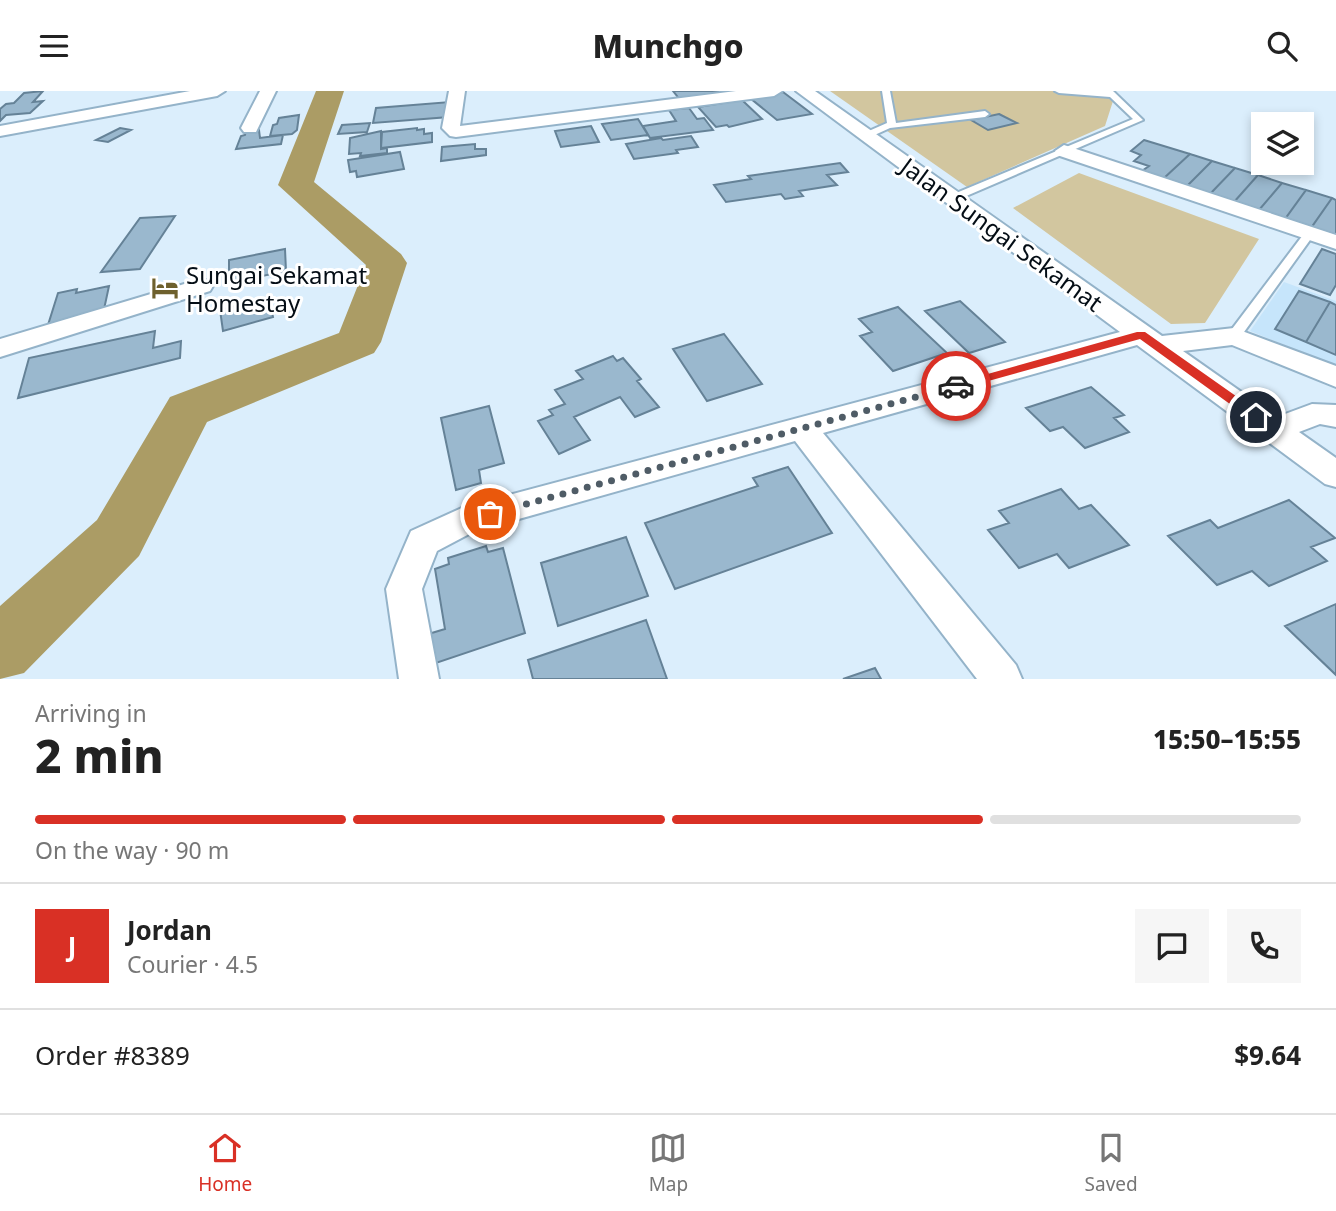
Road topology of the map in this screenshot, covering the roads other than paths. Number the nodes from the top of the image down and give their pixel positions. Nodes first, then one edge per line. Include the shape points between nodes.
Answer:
1 (218, 91) edge
2 (268, 91) edge
3 (457, 91) edge
4 (774, 91) edge
5 (804, 91) edge
6 (886, 91) edge
7 (1059, 91) edge
8 (1110, 93) edge
9 (985, 114) dead end
10 (891, 126) junction
11 (250, 128) dead end
12 (0, 131) edge
13 (865, 136) junction
14 (1065, 151) junction
15 (953, 198) junction
16 (1310, 233) junction
17 (1336, 242) edge
18 (201, 286) dead end
19 (1234, 336) junction
20 (1149, 340) junction
21 (0, 348) edge
22 (1336, 377) edge
23 (1336, 416) edge
24 (802, 429) junction
25 (1275, 431) junction
26 (1336, 475) edge
27 (419, 679) edge
28 (1002, 679) edge

1 - 12 street
2 - 11 street
3 - 4 street via 452,128 456,132
5 - 13 street, Jalan Sungai Sekamat
6 - 10 lane
7 - 8 lane
8 - 14 lane via 1139,120
9 - 10 lane
10 - 13 lane
13 - 15 street, Jalan Sungai Sekamat
14 - 15 lane
14 - 16 street
15 - 20 street, Jalan Sungai Sekamat
16 - 17 street
16 - 19 lane
18 - 21 street
19 - 20 street
19 - 22 street
20 - 24 street
20 - 25 street, Jalan Sungai Sekamat
23 - 25 street via 1308,415
24 - 27 street via 464,521 423,541 404,589
24 - 28 street
25 - 26 street, Jalan Sungai Sekamat

